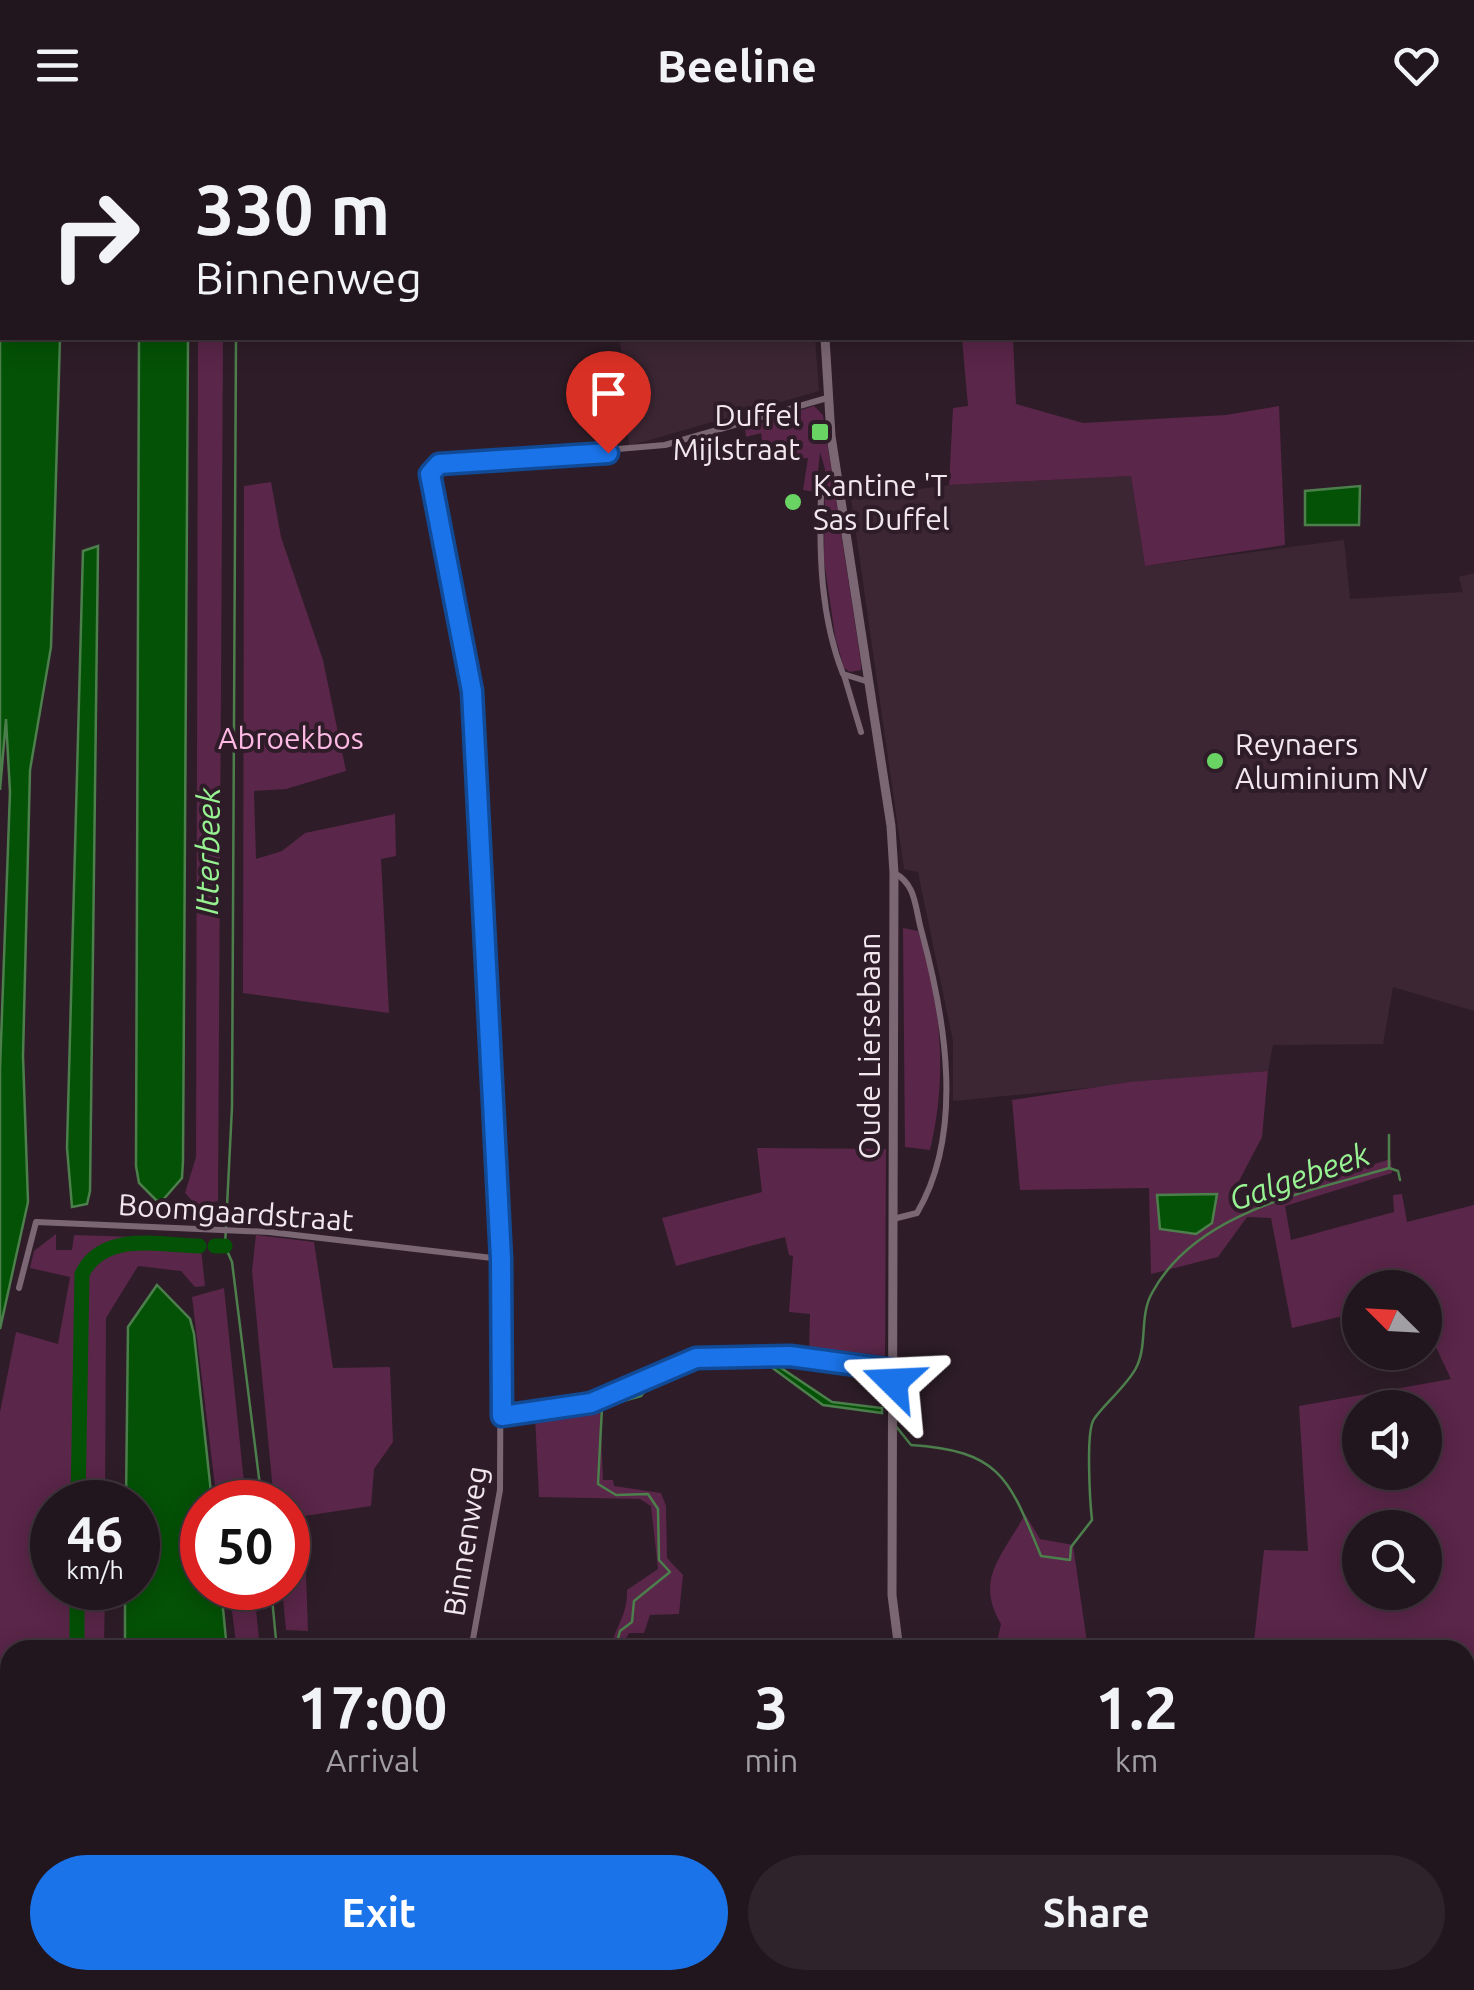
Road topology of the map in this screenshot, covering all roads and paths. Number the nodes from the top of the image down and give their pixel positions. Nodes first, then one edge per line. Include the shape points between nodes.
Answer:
1 (825, 340) edge
2 (826, 398) junction
3 (821, 496) dead end
4 (843, 674) junction
5 (870, 682) junction
6 (861, 732) dead end
7 (894, 873) junction
8 (893, 1219) junction
9 (501, 1259) junction
10 (20, 1288) dead end
11 (893, 1370) junction
12 (502, 1416) junction
13 (473, 1640) edge
14 (898, 1640) edge

1 - 2 main road, Oude Liersebaan
2 - 5 main road, Oude Liersebaan
2 - 9 street, Binnenweg via 665,445 439,464 430,474 472,691
3 - 4 street via 827,617
4 - 5 street
4 - 6 street
5 - 7 main road, Oude Liersebaan
7 - 8 main road, Oude Liersebaan
7 - 8 street, Oude Liersebaan via 910,885 932,967 945,1022 946,1073 944,1116 925,1199 917,1212
8 - 11 main road, Oude Liersebaan
9 - 10 street, Boomgaardstraat via 269,1232 36,1222
9 - 12 street, Binnenweg
11 - 12 street via 790,1356 696,1358 591,1403
11 - 14 main road, Oude Liersebaan
12 - 13 street, Binnenweg via 500,1490

